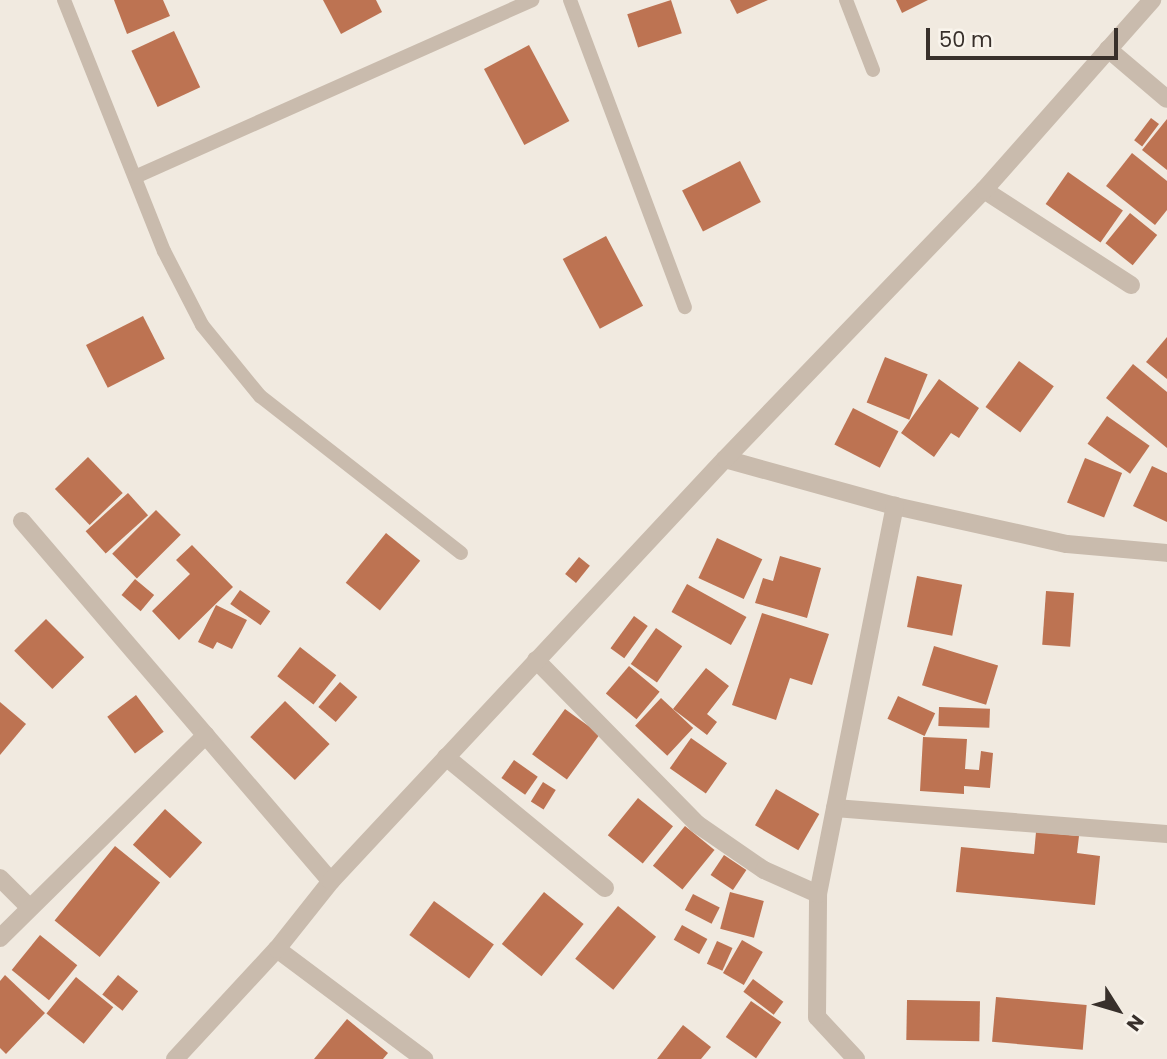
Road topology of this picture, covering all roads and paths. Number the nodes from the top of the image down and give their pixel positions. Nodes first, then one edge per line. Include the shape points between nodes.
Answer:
1 (64, 0) edge
2 (532, 0) edge
3 (570, 0) edge
4 (846, 0) edge
5 (1152, 0) edge
6 (1108, 49) junction
7 (873, 70) dead end
8 (1167, 99) edge
9 (135, 177) junction
10 (984, 190) junction
11 (1131, 285) dead end
12 (685, 307) dead end
13 (725, 459) junction
14 (895, 506) junction
15 (22, 521) dead end
16 (461, 553) dead end
17 (1167, 553) edge
18 (536, 660) junction
19 (206, 735) junction
20 (446, 757) junction
21 (835, 808) junction
22 (1167, 834) edge
23 (0, 878) edge
24 (331, 881) junction
25 (605, 888) dead end
26 (818, 894) junction
27 (30, 908) junction
28 (0, 938) edge
29 (277, 949) junction
30 (175, 1059) edge
31 (424, 1059) edge
32 (856, 1059) edge

1 - 9 lane
2 - 9 lane
3 - 12 lane
4 - 7 lane
5 - 6 street
6 - 8 street
6 - 10 street
9 - 16 lane via 164,251 202,325 260,396
10 - 11 street
10 - 13 street
13 - 14 street
13 - 18 street
14 - 17 street via 1067,544
14 - 21 street
15 - 19 street
18 - 20 street
18 - 26 street via 696,824 764,870
19 - 24 street
19 - 27 street
20 - 24 street
20 - 25 street
21 - 22 street
21 - 26 street
23 - 27 street
24 - 29 street
26 - 32 street via 817,1017
27 - 28 street
29 - 30 street
29 - 31 street

